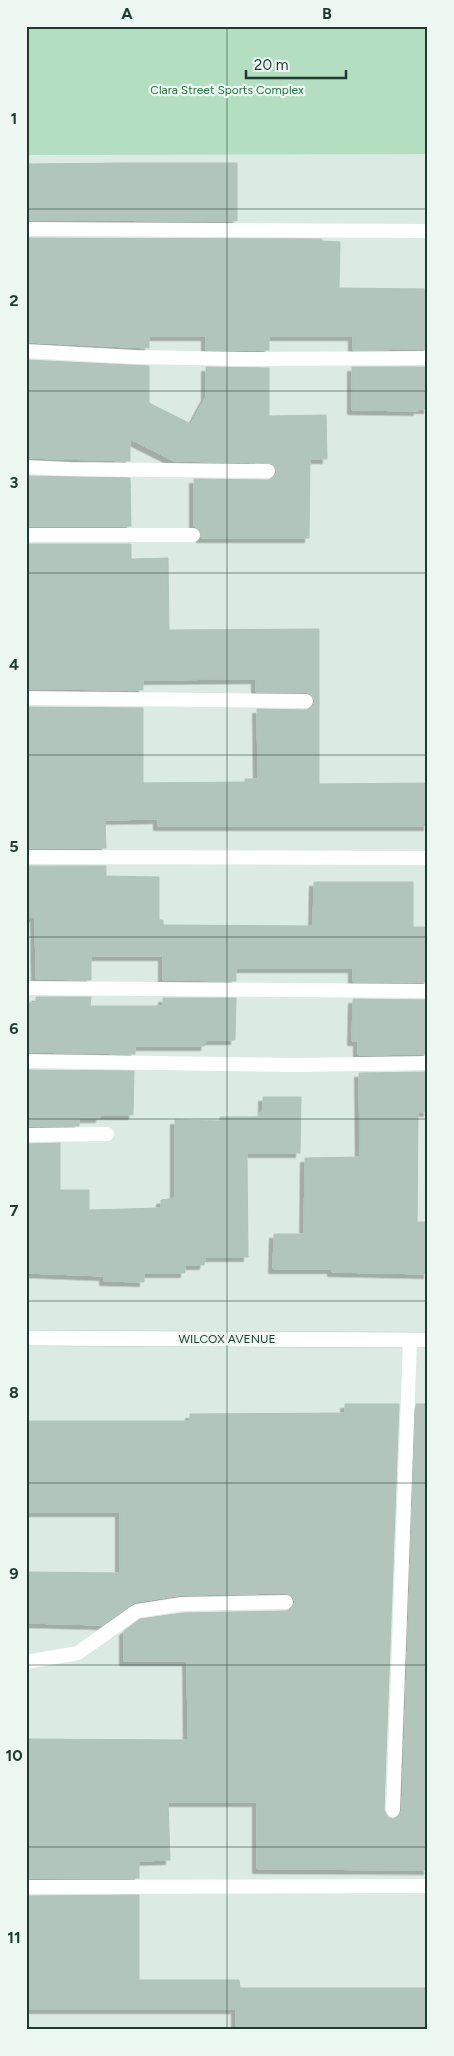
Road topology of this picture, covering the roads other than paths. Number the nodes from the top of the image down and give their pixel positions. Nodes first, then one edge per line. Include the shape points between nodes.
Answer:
1 (26, 229) edge
2 (428, 231) edge
3 (26, 351) edge
4 (428, 358) edge
5 (26, 467) edge
6 (268, 471) dead end
7 (26, 535) edge
8 (193, 535) dead end
9 (26, 698) edge
10 (306, 700) dead end
11 (26, 857) edge
12 (428, 858) edge
13 (26, 988) edge
14 (428, 991) edge
15 (26, 1061) edge
16 (428, 1064) edge
17 (107, 1134) dead end
18 (26, 1135) edge
19 (26, 1338) edge
20 (410, 1340) junction
21 (428, 1340) edge
22 (286, 1602) dead end
23 (26, 1662) edge
24 (393, 1810) dead end
25 (428, 1886) edge
26 (26, 1887) edge

1 - 2 lane
3 - 4 lane via 245,359
5 - 6 lane
7 - 8 lane
9 - 10 lane
11 - 12 lane
13 - 14 lane
15 - 16 lane
17 - 18 lane
19 - 20 street, WILCOX AVENUE
20 - 21 street, WILCOX AVENUE
20 - 24 lane
22 - 23 lane via 182,1604 137,1611 78,1653
25 - 26 lane

